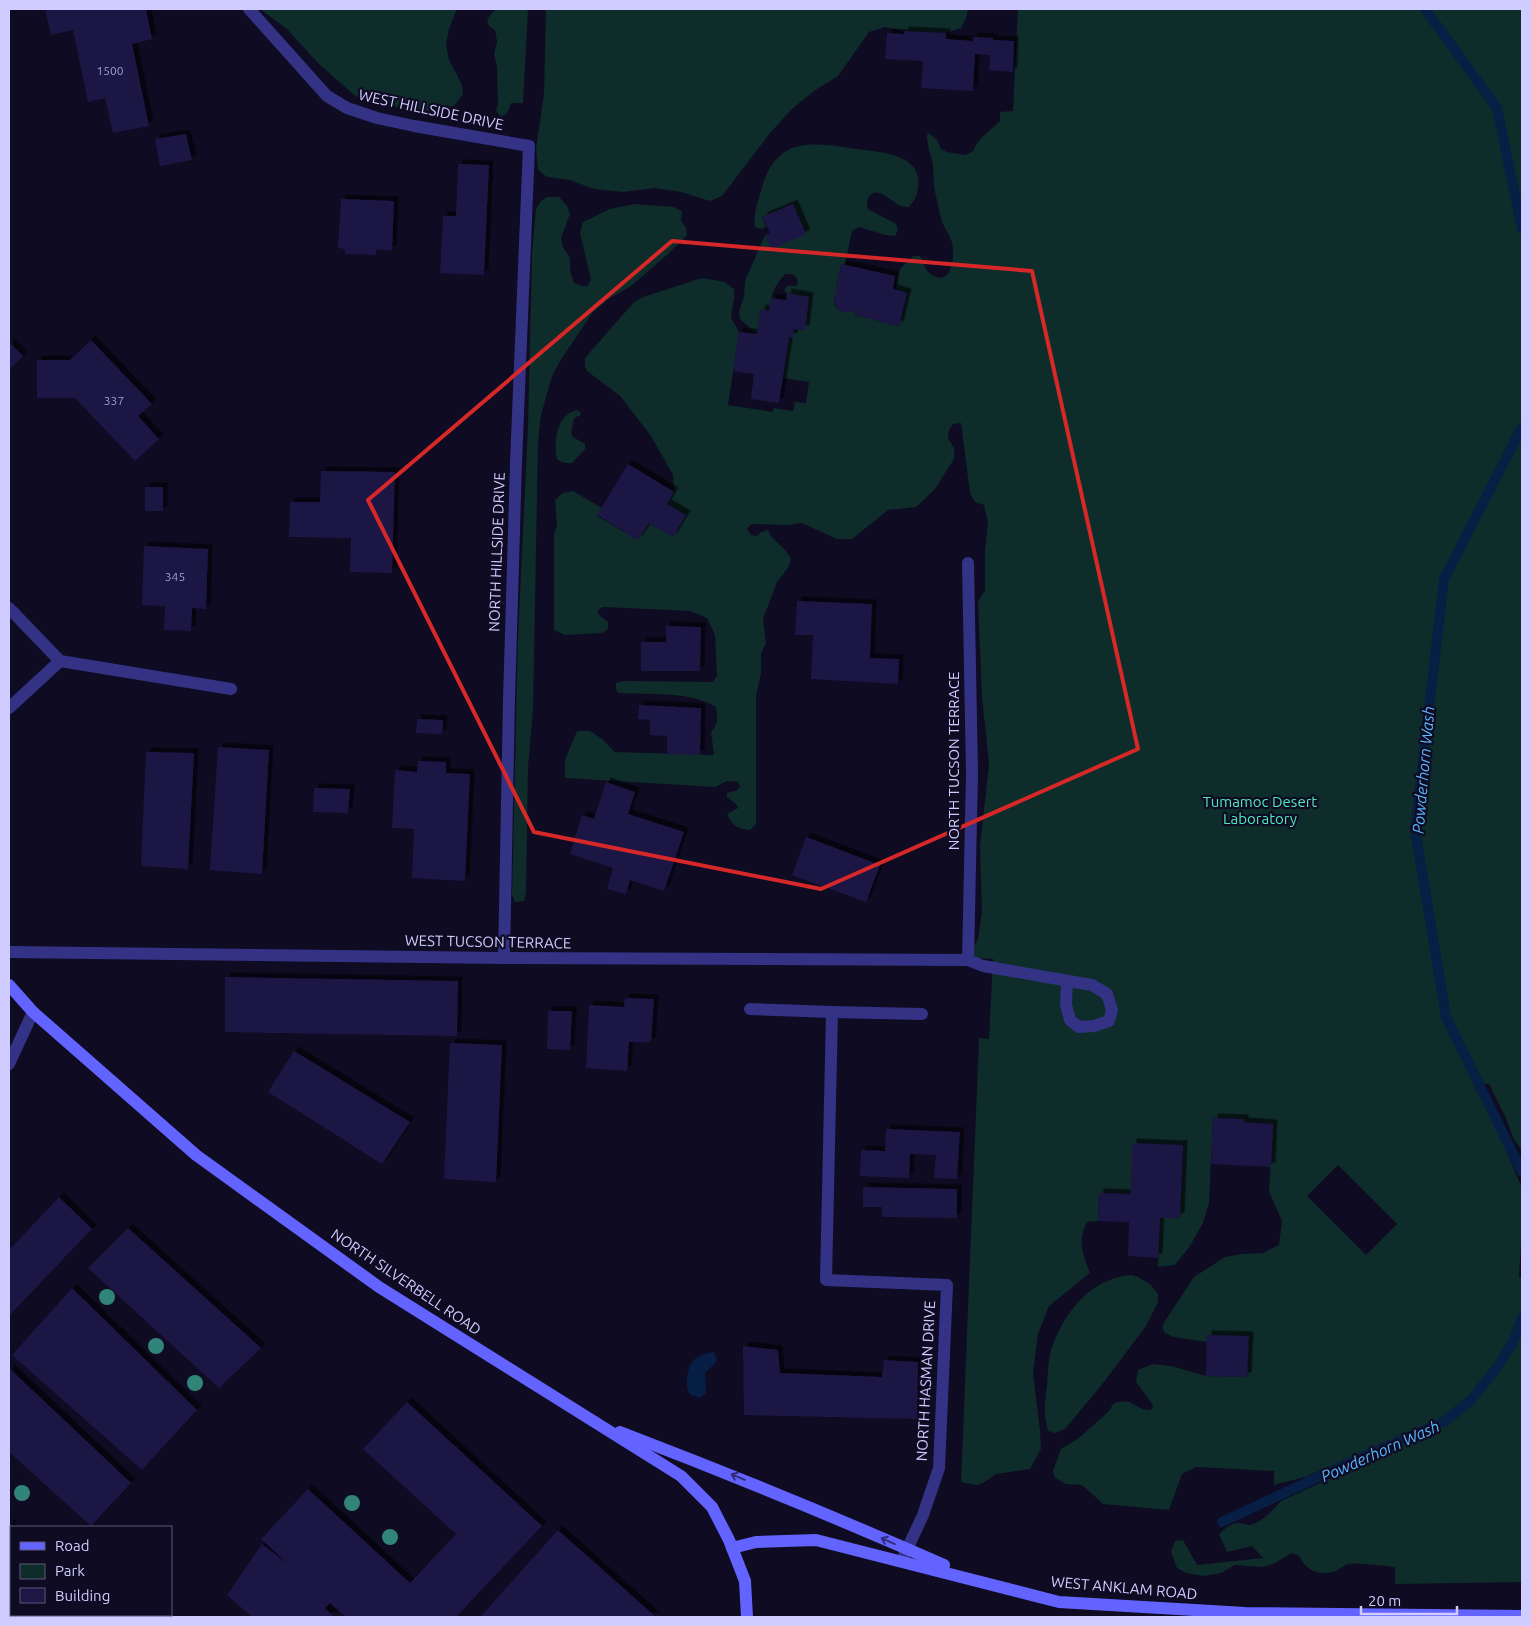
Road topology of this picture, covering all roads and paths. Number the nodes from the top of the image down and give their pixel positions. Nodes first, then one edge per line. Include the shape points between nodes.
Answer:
1 (248, 9) edge
2 (529, 146) joint
3 (968, 563) dead end
4 (9, 608) edge
5 (60, 661) junction
6 (231, 688) dead end
7 (9, 708) edge
8 (9, 952) edge
9 (504, 958) junction
10 (968, 960) junction
11 (1067, 981) dead end
12 (9, 985) edge
13 (750, 1008) dead end
14 (33, 1012) junction
15 (832, 1012) junction
16 (922, 1014) dead end
17 (9, 1064) edge
18 (592, 1421) junction
19 (732, 1548) junction
20 (904, 1555) junction
21 (1522, 1616) edge
22 (747, 1617) edge

1 - 2 street, WEST HILLSIDE DRIVE via 327,96 347,108 414,126
2 - 9 street, NORTH HILLSIDE DRIVE via 516,463
3 - 10 street, NORTH TUCSON TERRACE via 972,774
4 - 5 street
5 - 6 street
5 - 7 street
8 - 9 street, WEST TUCSON TERRACE
9 - 10 street, WEST TUCSON TERRACE
10 - 11 street, WEST TUCSON TERRACE via 983,966
12 - 14 street, NORTH SILVERBELL ROAD
13 - 15 street
14 - 17 street
14 - 18 street, NORTH SILVERBELL ROAD via 196,1155 392,1296
15 - 16 street
15 - 20 street, NORTH HASMAN DRIVE via 826,1280 947,1285 939,1468 923,1515
18 - 19 street, NORTH SILVERBELL ROAD via 681,1476 712,1507
20 -> 18 street via 845,1521
19 - 20 street, WEST ANKLAM ROAD via 756,1542 816,1540
19 - 22 street, NORTH SILVERBELL ROAD via 745,1581
20 - 21 street, WEST ANKLAM ROAD via 980,1582 1058,1602 1245,1613

